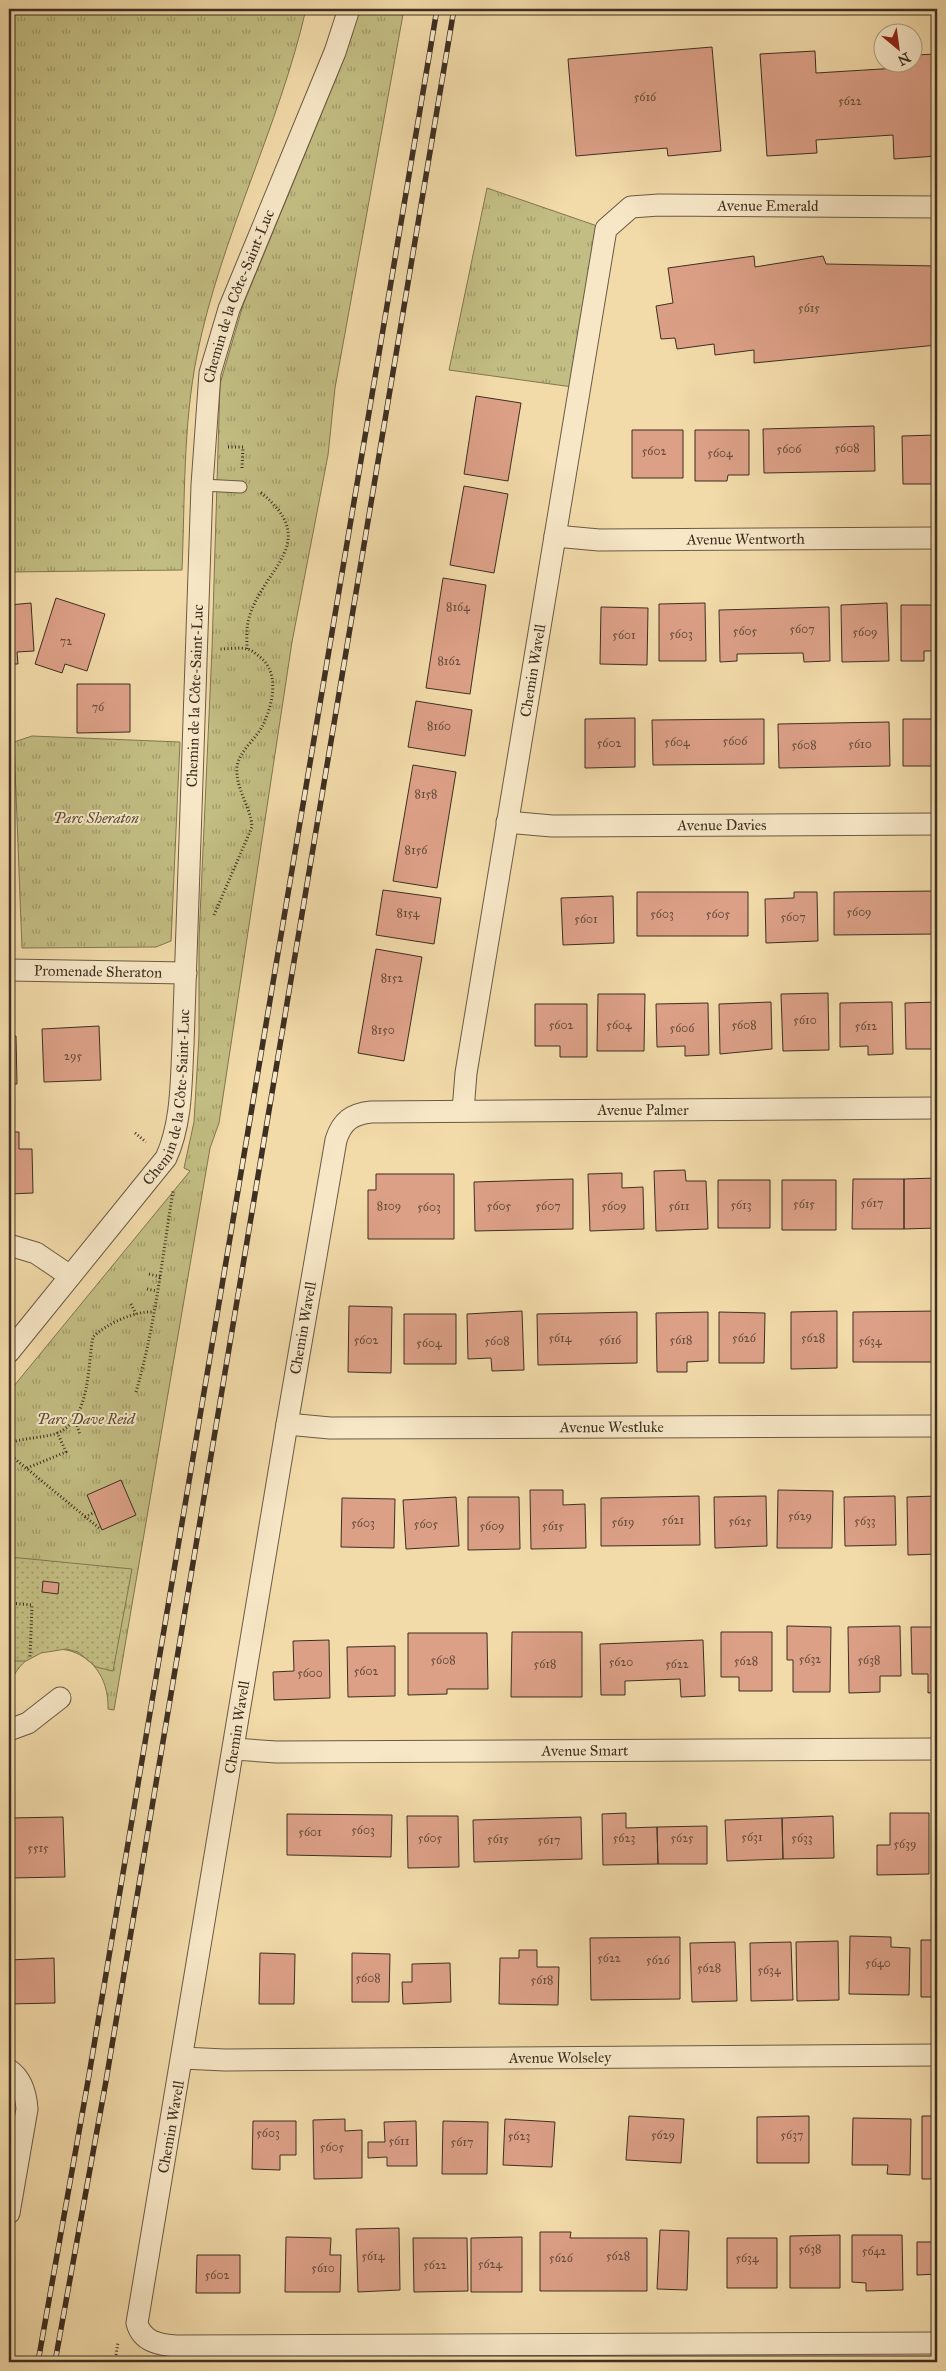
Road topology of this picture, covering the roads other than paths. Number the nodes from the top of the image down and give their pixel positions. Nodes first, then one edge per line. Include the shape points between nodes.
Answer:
1 (349, 9) edge
2 (937, 207) edge
3 (606, 229) joint
4 (202, 485) junction
5 (241, 487) road end
6 (555, 536) junction
7 (937, 538) edge
8 (507, 822) junction
9 (937, 824) edge
10 (9, 970) edge
11 (186, 973) junction
12 (937, 1108) edge
13 (463, 1111) junction
14 (350, 1118) joint
15 (9, 1244) edge
16 (70, 1276) junction
17 (9, 1352) edge
18 (286, 1424) junction
19 (937, 1426) edge
20 (60, 1698) dead end
21 (9, 1730) edge
22 (234, 1749) junction
23 (937, 1749) edge
24 (937, 2055) edge
25 (182, 2058) junction
26 (9, 2070) edge
27 (9, 2213) edge
28 (937, 2342) edge

1 - 4 street, Chemin de la Côte-Saint-Luc via 335,52 220,332 207,393
2 - 3 street, Avenue Emerald via 631,206
3 - 6 street, Chemin Wavell
4 - 5 lane
4 - 11 street, Chemin de la Côte-Saint-Luc
6 - 7 street, Avenue Wentworth via 599,540
6 - 8 street, Chemin Wavell
8 - 9 street, Avenue Davies via 552,826
8 - 13 street, Chemin Wavell via 466,1072
10 - 11 street, Promenade Sheraton
11 - 16 street, Chemin de la Côte-Saint-Luc via 181,1085 171,1147 166,1158
12 - 13 street, Avenue Palmer
13 - 14 street, Avenue Palmer via 371,1112
14 - 18 street, Chemin Wavell via 336,1140
15 - 16 street via 36,1253
16 - 17 street, Chemin de la Côte-Saint-Luc
18 - 19 street, Avenue Westluke via 330,1428
18 - 22 street, Chemin Wavell
20 - 21 street via 28,1723
22 - 23 street, Avenue Smart via 295,1752
22 - 25 street, Chemin Wavell
24 - 25 street, Avenue Wolseley
25 - 28 street, Chemin Wavell via 138,2318 139,2328 147,2338 166,2346
26 - 27 street via 22,2085 26,2097

